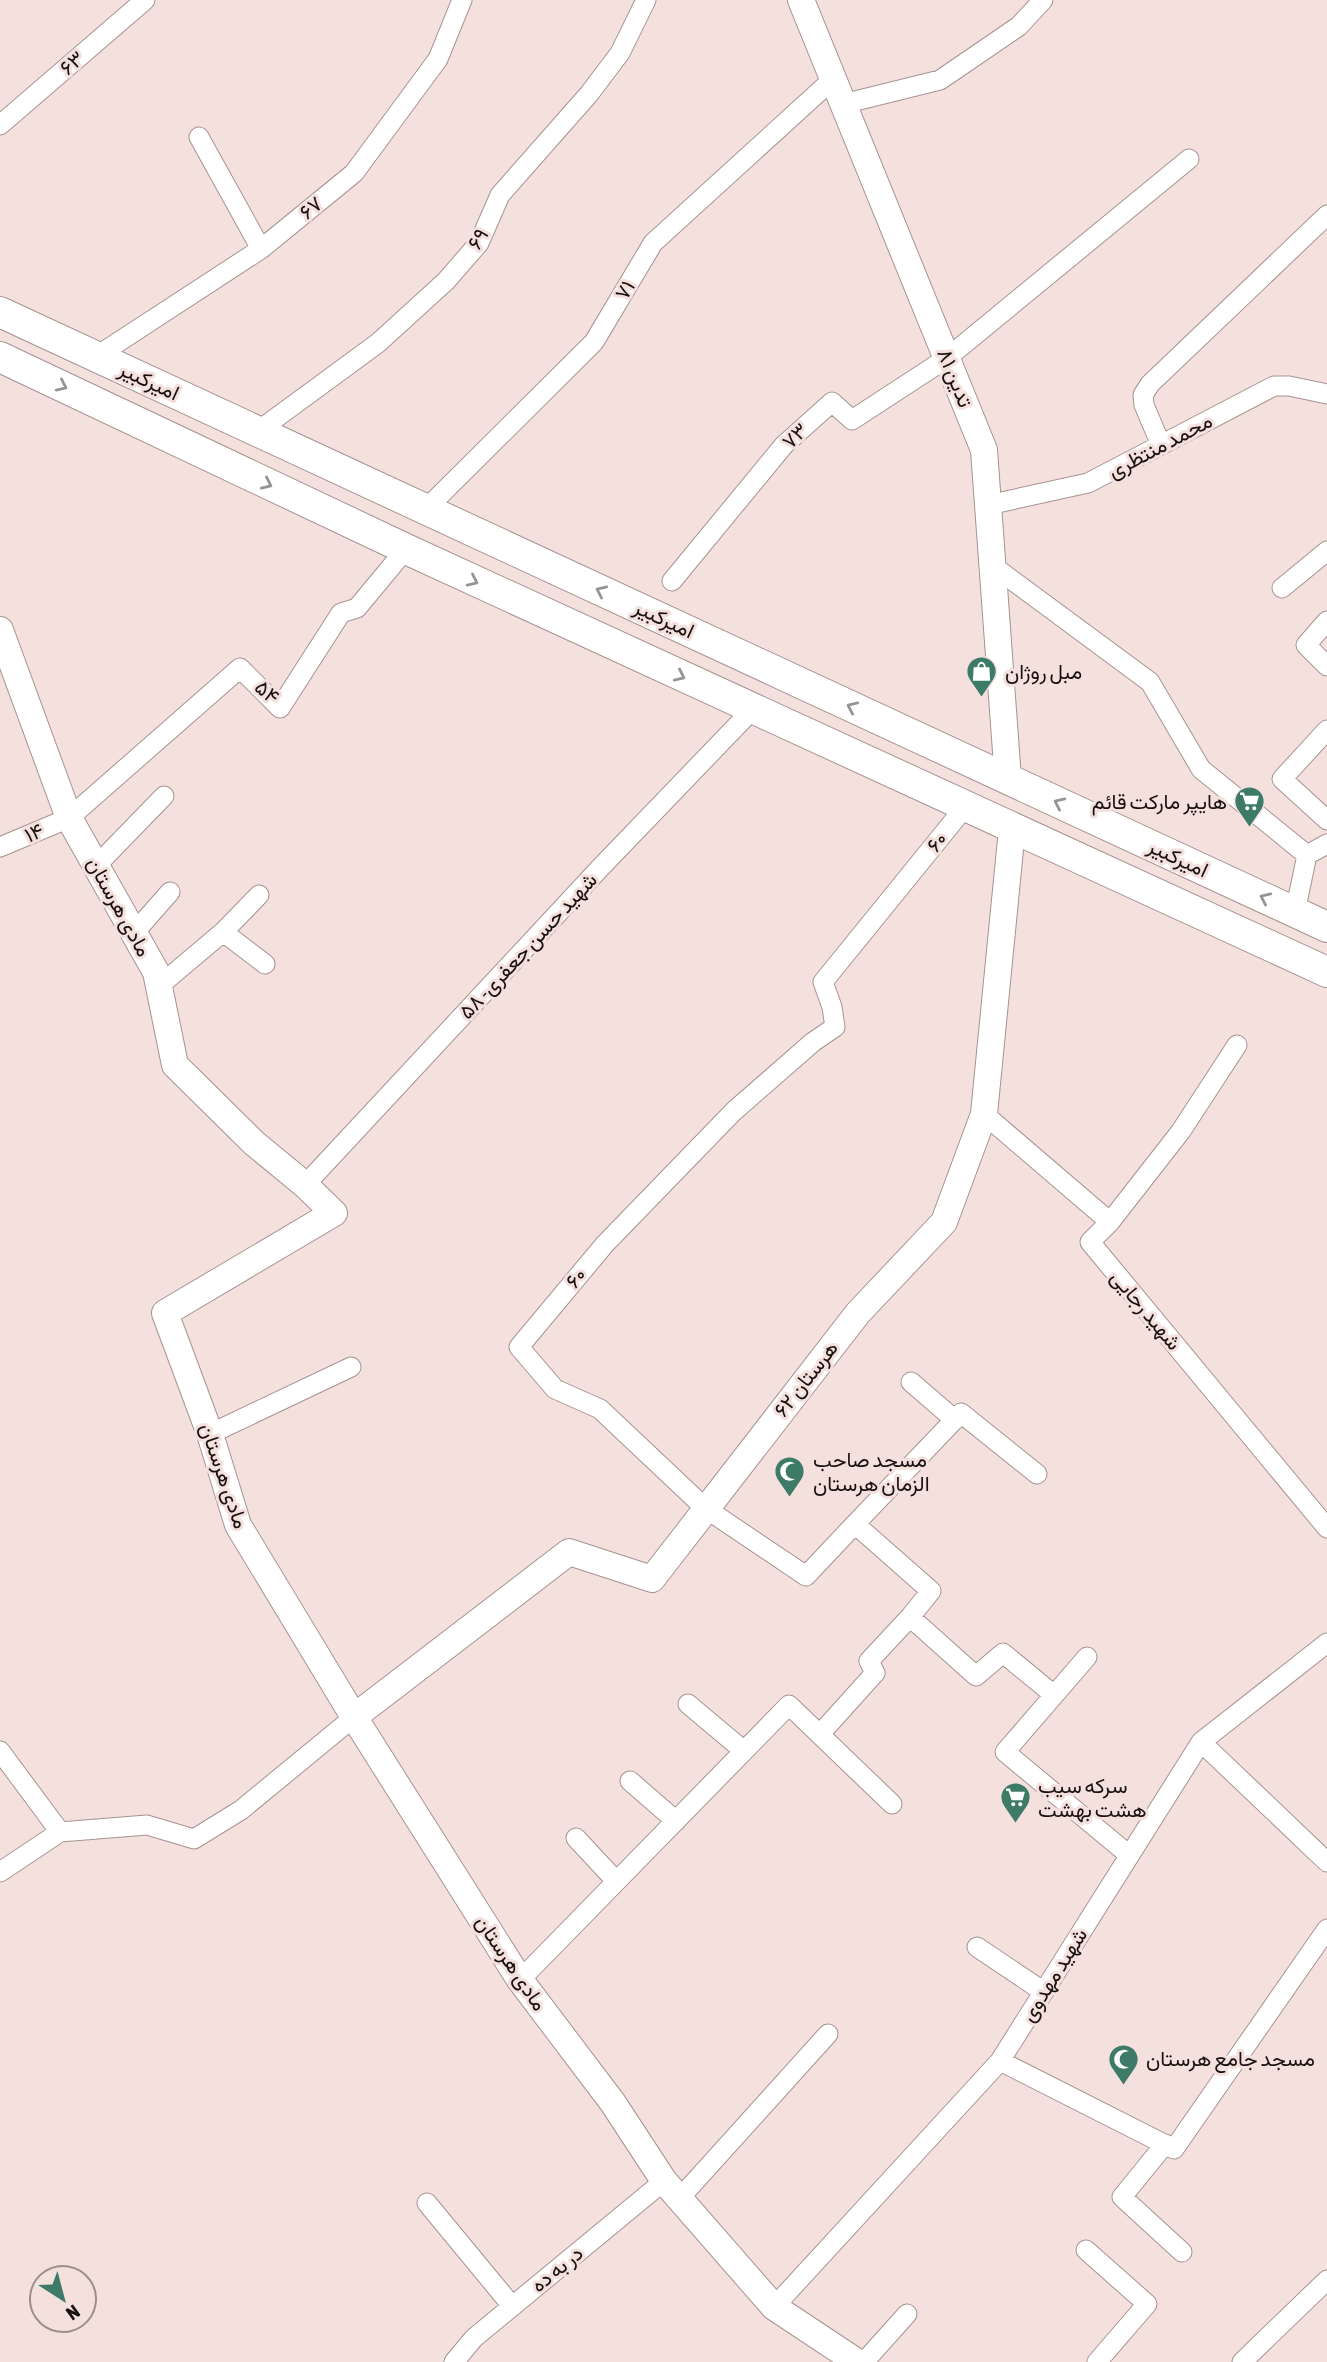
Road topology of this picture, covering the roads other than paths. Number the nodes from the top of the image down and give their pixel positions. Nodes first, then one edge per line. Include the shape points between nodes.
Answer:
1 (145, 0) edge
2 (462, 0) edge
3 (646, 0) edge
4 (801, 0) edge
5 (1043, 0) edge
6 (833, 79) junction
7 (844, 104) junction
8 (0, 125) edge
9 (199, 137) dead end
10 (1189, 159) dead end
11 (1327, 215) edge
12 (261, 249) junction
13 (3, 321) edge
14 (97, 356) junction
15 (0, 357) edge
16 (947, 358) junction
17 (1327, 394) edge
18 (258, 431) junction
19 (1161, 445) junction
20 (988, 505) junction
21 (426, 509) junction
22 (405, 550) junction
23 (1327, 551) edge
24 (993, 566) junction
25 (672, 581) dead end
26 (1282, 588) dead end
27 (1327, 621) edge
28 (0, 629) edge
29 (1327, 666) edge
30 (753, 709) junction
31 (1327, 730) edge
32 (1008, 779) junction
33 (164, 796) dead end
34 (965, 807) junction
35 (69, 818) junction
36 (1327, 820) edge
37 (1012, 828) junction
38 (1327, 844) edge
39 (0, 848) edge
40 (1307, 855) junction
41 (96, 866) junction
42 (170, 892) dead end
43 (259, 895) dead end
44 (1295, 912) junction
45 (1327, 927) edge
46 (223, 932) junction
47 (134, 933) junction
48 (265, 964) dead end
49 (1327, 972) edge
50 (159, 986) junction
51 (1237, 1045) dead end
52 (984, 1114) junction
53 (305, 1185) junction
54 (1111, 1222) junction
55 (351, 1367) dead end
56 (911, 1382) dead end
57 (954, 1420) junction
58 (210, 1434) junction
59 (1037, 1474) dead end
60 (705, 1508) junction
61 (855, 1524) junction
62 (1327, 1528) edge
63 (910, 1617) junction
64 (1327, 1643) edge
65 (1087, 1657) dead end
66 (1054, 1695) junction
67 (688, 1704) dead end
68 (354, 1717) junction
69 (820, 1734) junction
70 (1201, 1742) junction
71 (0, 1751) edge
72 (744, 1751) junction
73 (630, 1781) dead end
74 (892, 1804) dead end
75 (676, 1821) junction
76 (60, 1832) junction
77 (576, 1838) dead end
78 (1129, 1855) junction
79 (1327, 1862) edge
80 (0, 1872) edge
81 (616, 1881) junction
82 (1327, 1929) edge
83 (977, 1947) dead end
84 (520, 1980) junction
85 (1044, 1992) junction
86 (828, 2034) dead end
87 (1000, 2061) junction
88 (1165, 2144) junction
89 (672, 2190) junction
90 (427, 2203) dead end
91 (1086, 2250) dead end
92 (1182, 2252) dead end
93 (1327, 2280) edge
94 (512, 2306) junction
95 (774, 2307) junction
96 (907, 2314) dead end
97 (454, 2362) edge
98 (858, 2362) edge
99 (864, 2362) edge
100 (1097, 2362) edge
101 (1242, 2362) edge

1 - 8 street, ۶۳
2 - 12 street, ۶۷ via 438,59 354,173
3 - 18 street, ۶۹ via 620,54 500,195 479,243 446,281 378,343
4 - 6 street, تدین ۸۱
5 - 7 street via 1019,26 940,80
6 - 7 street, تدین ۸۱
6 - 21 street, ۷۱ via 653,243 594,342
7 - 16 street, تدین ۸۱
9 - 12 street
10 - 16 street
11 - 19 street via 1150,384 1143,395 1144,405
12 - 14 street, ۶۷
13 - 14 main road, امیرکبیر
14 - 18 main road, امیرکبیر
15 -> 22 main road, امیرکبیر
16 - 20 street, تدین ۸۱ via 984,450
16 - 25 street, ۷۳ via 852,420 832,402 784,445
17 - 19 street, محمد منتظری via 1274,386
18 - 21 main road, امیرکبیر
19 - 20 street, محمد منتظری via 1088,483
20 - 24 street, تدین ۸۱
32 -> 21 main road, امیرکبیر
22 -> 30 main road, امیرکبیر
22 - 35 street, ۵۴ via 357,608 341,613 280,708 240,668
23 - 26 street
24 - 32 street, تدین ۸۱
24 - 40 street via 1150,682 1201,769
27 - 29 street via 1306,645
28 - 35 street, مادی هرستان
30 - 34 main road, امیرکبیر
30 - 53 street, شهید حسن جعفری- ۵۸
31 - 36 street via 1283,779
44 -> 32 main road, امیرکبیر
33 - 41 street
34 - 37 main road, امیرکبیر
34 - 60 street, ۶۰ via 823,982 835,1027 734,1111 605,1244 519,1347 555,1390 600,1409
35 - 39 street, ۱۴
35 - 41 street, مادی هرستان
37 - 49 main road, امیرکبیر
37 - 52 street, هرستان ۶۲
38 - 40 street
40 - 44 street
41 - 47 street, مادی هرستان
42 - 47 street
43 - 46 street
44 - 45 main road, امیرکبیر
46 - 48 street
46 - 50 street
47 - 50 street, مادی هرستان
50 - 53 street, مادی هرستان via 176,1065 254,1143
51 - 54 street via 1181,1131
52 - 54 street
52 - 60 street, هرستان ۶۲ via 944,1222 858,1313
53 - 58 street, مادی هرستان via 334,1213 165,1313
54 - 62 street, شهید رجایی via 1090,1242
55 - 58 street
56 - 57 street
57 - 59 street via 961,1413
57 - 61 street
58 - 68 street, مادی هرستان via 239,1525
60 - 61 street, ۶۰ via 806,1576
60 - 68 street, هرستان ۶۲ via 653,1579 569,1552
61 - 63 street via 931,1591
63 - 66 street via 976,1676 1003,1653
63 - 69 street via 869,1661 875,1673
64 - 70 street, شهید مهدوی
65 - 66 street
66 - 78 street via 1005,1752
67 - 72 street
68 - 76 street via 241,1810 194,1839 146,1825
68 - 84 street, مادی هرستان
69 - 72 street via 789,1705
69 - 74 street
70 - 78 street, شهید مهدوی
70 - 79 street
71 - 76 street
72 - 75 street
73 - 75 street
75 - 81 street
76 - 80 street
77 - 81 street
78 - 85 street, شهید مهدوی
81 - 84 street
82 - 88 street via 1174,2148
83 - 85 street
84 - 89 street, مادی هرستان
85 - 87 street, شهید مهدوی
86 - 89 street, در به ده
87 - 88 street
87 - 95 street, شهید مهدوی
88 - 92 street via 1122,2197
89 - 94 street, در به ده
89 - 95 street, مادی هرستان
90 - 94 street
91 - 100 street via 1147,2304
93 - 101 street
94 - 97 street, در به ده
95 - 98 street, مادی هرستان
96 - 99 street

